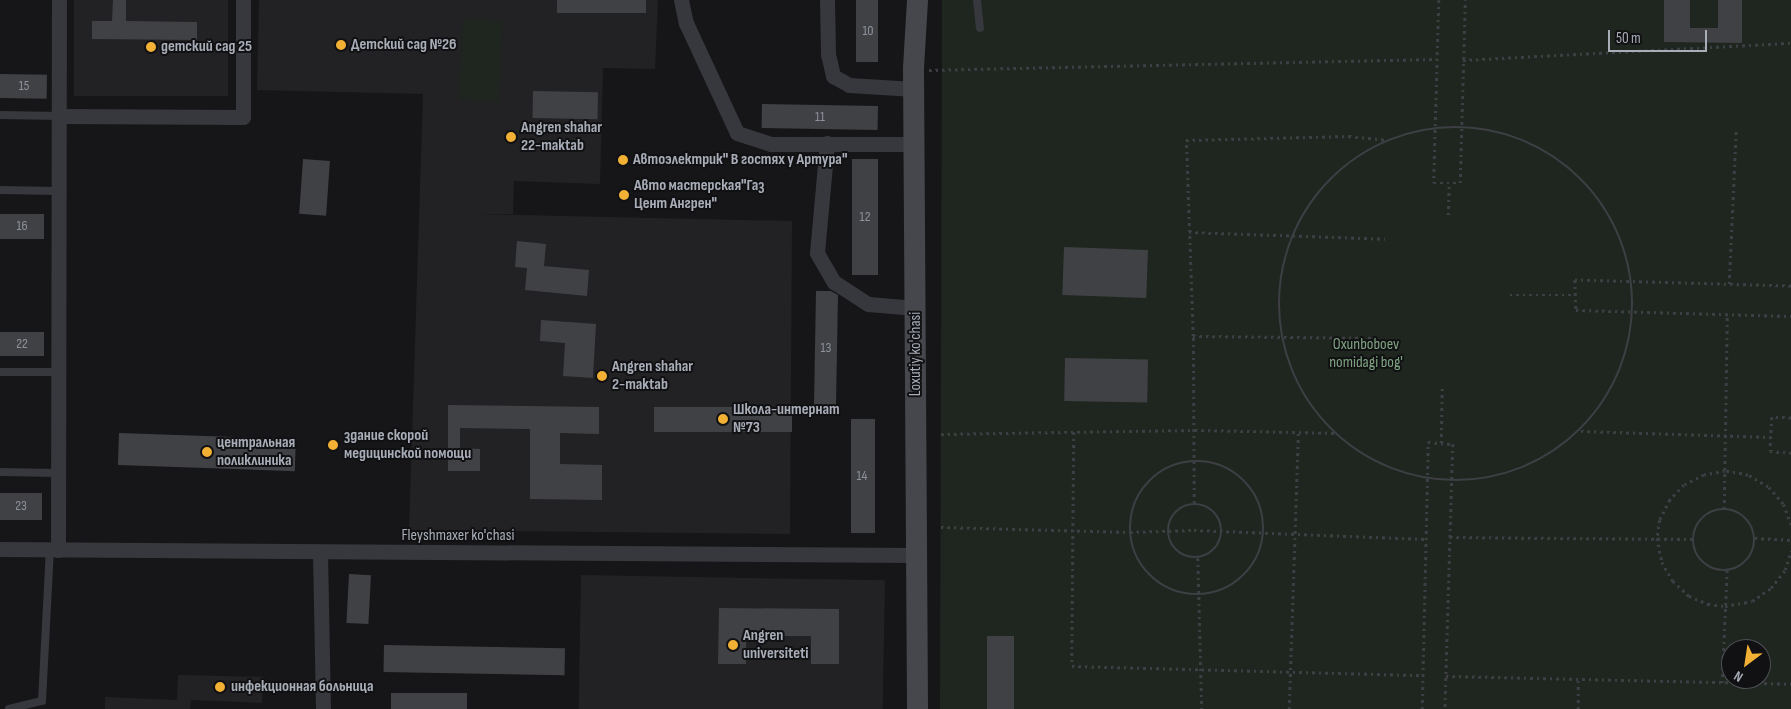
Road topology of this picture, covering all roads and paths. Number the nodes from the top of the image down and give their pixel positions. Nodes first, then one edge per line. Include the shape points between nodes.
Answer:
1 (58, 0) edge
2 (243, 0) edge
3 (681, 0) edge
4 (827, 0) edge
5 (916, 0) edge
6 (977, 0) edge
7 (1439, 0) edge
8 (1465, 0) edge
9 (980, 28) dead end
10 (1791, 43) edge
11 (1437, 59) junction
12 (1463, 60) junction
13 (913, 79) junction
14 (0, 115) edge
15 (59, 116) junction
16 (1461, 127) junction
17 (1436, 128) junction
18 (1736, 129) dead end
19 (1390, 140) junction
20 (827, 143) junction
21 (913, 144) junction
22 (1448, 183) junction
23 (0, 190) edge
24 (59, 191) junction
25 (1448, 215) dead end
26 (1189, 232) junction
27 (1290, 236) junction
28 (1385, 240) dead end
29 (1632, 282) junction
30 (1730, 284) junction
31 (1791, 286) edge
32 (1510, 295) dead end
33 (1576, 295) junction
34 (916, 308) junction
35 (1633, 312) junction
36 (1727, 314) junction
37 (1791, 316) edge
38 (1193, 336) junction
39 (1281, 337) junction
40 (1376, 338) dead end
41 (0, 372) edge
42 (58, 372) junction
43 (1442, 386) dead end
44 (1791, 418) edge
45 (1195, 430) junction
46 (1581, 431) junction
47 (1074, 432) junction
48 (1298, 432) junction
49 (1335, 433) junction
50 (941, 434) dead end
51 (1726, 435) junction
52 (1771, 436) junction
53 (1441, 443) junction
54 (1791, 453) edge
55 (1195, 461) junction
56 (0, 472) edge
57 (58, 472) junction
58 (1725, 472) junction
59 (1427, 478) junction
60 (1452, 481) junction
61 (1194, 503) junction
62 (1724, 509) junction
63 (1791, 525) edge
64 (941, 527) dead end
65 (1075, 530) junction
66 (1168, 530) junction
67 (1223, 531) junction
68 (1130, 532) junction
69 (1265, 532) junction
70 (1295, 533) junction
71 (1450, 537) junction
72 (1657, 538) junction
73 (1754, 538) junction
74 (1426, 539) junction
75 (1694, 539) junction
76 (1791, 540) edge
77 (0, 549) edge
78 (54, 550) junction
79 (1791, 551) edge
80 (320, 553) junction
81 (916, 555) junction
82 (1198, 558) junction
83 (1727, 570) junction
84 (1200, 595) junction
85 (1725, 606) junction
86 (1724, 639) edge
87 (1201, 671) junction
88 (1291, 673) junction
89 (1422, 675) junction
90 (1446, 676) junction
91 (1578, 680) junction
92 (1721, 684) edge
93 (1771, 684) edge
94 (1791, 684) edge
95 (9, 709) edge
96 (323, 709) edge
97 (917, 709) edge
98 (1202, 709) edge
99 (1289, 709) edge
100 (1422, 709) edge
101 (1445, 709) edge
102 (1578, 709) edge

1 - 15 street
2 - 15 street via 243,117
3 - 20 street via 686,24 737,133 771,144
4 - 13 street via 828,54 833,76 849,85
5 - 13 street, Loxutiy ko'chasi
6 - 9 lane
7 - 11 path
8 - 12 path
10 - 12 path
11 - 13 path via 946,72
11 - 17 path
12 - 16 path
13 - 21 street, Loxutiy ko'chasi
14 - 15 lane
15 - 24 street
16 - 17 path
16 - 22 path via 1460,183
16 - 29 path via 1476,126 1530,142 1578,174 1613,218 1632,272
17 - 19 path via 1419,129
17 - 22 path via 1434,183
18 - 30 path
19 - 26 path via 1349,136 1186,140
19 - 27 path via 1366,149 1322,185
20 - 21 street
20 - 34 street via 817,253 834,282 868,304
21 - 34 street, Loxutiy ko'chasi
22 - 25 path
23 - 24 lane
24 - 42 street
26 - 27 path
26 - 38 path
27 - 28 path
27 - 39 path via 1277,288
29 - 30 path
29 - 33 path via 1575,280
29 - 35 path
30 - 31 path
32 - 33 path
33 - 35 path via 1576,310
34 - 81 street, Loxutiy ko'chasi
35 - 36 path
35 - 46 path via 1633,329 1615,387
36 - 37 path
36 - 51 path
38 - 39 path
38 - 45 path
39 - 40 path
39 - 49 path via 1282,349 1308,405
41 - 42 lane
42 - 57 street
43 - 53 path
44 - 52 path via 1772,417
45 - 47 path
45 - 48 path
45 - 55 path
46 - 51 path
46 - 60 path via 1526,469 1467,482
47 - 50 path
47 - 65 path
48 - 49 path
48 - 70 path
49 - 59 path via 1351,448 1406,476
51 - 52 path
51 - 58 path
52 - 54 path via 1770,451
53 - 59 path via 1428,442
53 - 60 path via 1453,444
55 - 61 path
55 - 68 path via 1177,464 1157,474 1142,490 1132,510
55 - 69 path via 1220,465 1240,476 1254,493 1263,513
56 - 57 lane
57 - 78 street
58 - 62 path
58 - 63 path via 1748,476 1768,487 1783,504
58 - 72 path via 1704,475 1684,485 1670,500 1660,520
59 - 60 path
59 - 74 path
60 - 71 path
61 - 66 path via 1177,510
61 - 67 path via 1212,509
62 - 73 path via 1743,515 1750,523
62 - 75 path via 1705,515 1698,523
64 - 65 path
65 - 68 path
65 - 87 path via 1072,666
66 - 67 path
66 - 68 path
66 - 82 path via 1177,550
67 - 69 path
67 - 82 path via 1216,549
68 - 84 path via 1135,553 1147,572 1164,586 1185,594
69 - 70 path
69 - 84 path via 1258,556 1246,575 1228,588
70 - 74 path
70 - 88 path
71 - 72 path
71 - 90 path
72 - 75 path
72 - 85 path via 1662,562 1673,581 1689,596 1708,604
73 - 76 path
73 - 83 path via 1748,560
74 - 89 path
75 - 83 path via 1696,553 1703,562 1711,568
77 - 78 street, Fleyshmaxer ko'chasi
78 - 80 street, Fleyshmaxer ko'chasi
78 - 95 lane via 42,701
79 - 85 path via 1785,570 1772,588 1752,601
80 - 81 street, Fleyshmaxer ko'chasi
80 - 96 street
81 - 97 street, Loxutiy ko'chasi
82 - 84 path
83 - 85 path
84 - 87 path
85 - 86 path
87 - 88 path
87 - 98 path
88 - 89 path
88 - 99 path
89 - 100 path
90 - 91 path
90 - 101 path
91 - 92 path
91 - 102 path
93 - 94 path

